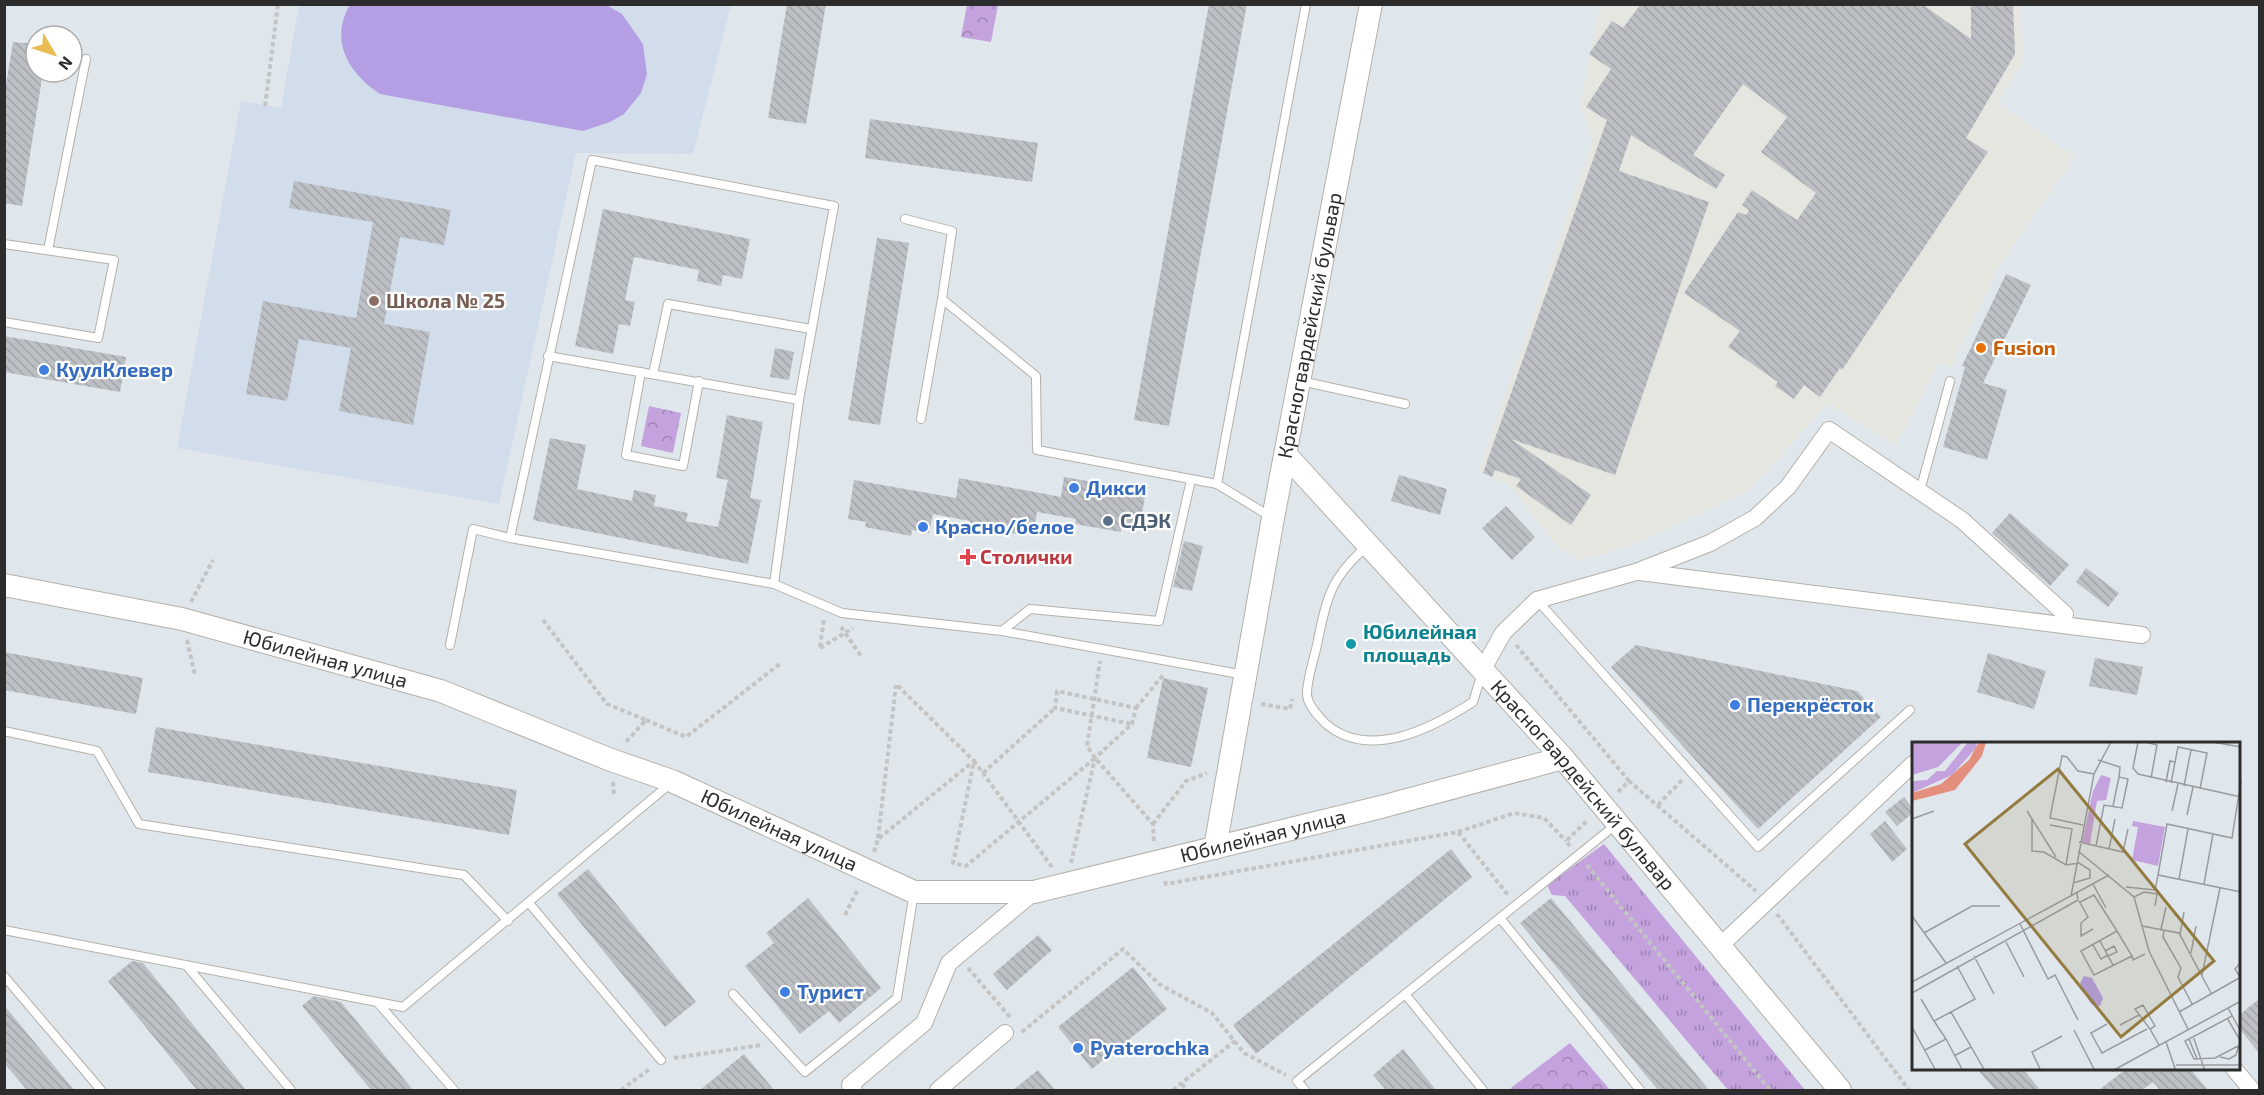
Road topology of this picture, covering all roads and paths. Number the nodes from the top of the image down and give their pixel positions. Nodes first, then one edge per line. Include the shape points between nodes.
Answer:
1 (278, 4) edge
2 (1306, 4) edge
3 (1371, 4) edge
4 (86, 59) dead end
5 (265, 106) dead end
6 (905, 219) dead end
7 (4, 244) edge
8 (48, 250) junction
9 (942, 299) junction
10 (4, 322) edge
11 (811, 329) junction
12 (548, 356) junction
13 (641, 372) junction
14 (653, 374) junction
15 (699, 381) junction
16 (1300, 381) junction
17 (1950, 381) dead end
18 (799, 400) junction
19 (1405, 404) dead end
20 (921, 419) dead end
21 (1286, 455) junction
22 (1191, 480) junction
23 (1217, 484) junction
24 (1920, 492) junction
25 (1273, 518) junction
26 (510, 538) junction
27 (1368, 545) junction
28 (1636, 572) junction
29 (774, 584) junction
30 (4, 585) edge
31 (1537, 600) junction
32 (826, 606) junction
33 (870, 616) junction
34 (543, 620) dead end
35 (2063, 625) junction
36 (853, 628) junction
37 (1002, 631) junction
38 (1505, 632) junction
39 (845, 633) junction
40 (2142, 635) dead end
41 (852, 642) junction
42 (450, 645) dead end
43 (1102, 649) junction
44 (861, 656) dead end
45 (1171, 661) junction
46 (781, 663) dead end
47 (1483, 669) junction
48 (1245, 675) junction
49 (1094, 699) junction
50 (1055, 708) junction
51 (1136, 708) junction
52 (1910, 710) dead end
53 (1091, 715) junction
54 (646, 720) junction
55 (1132, 724) junction
56 (4, 731) edge
57 (1095, 758) junction
58 (1563, 758) junction
59 (611, 760) junction
60 (974, 761) junction
61 (1912, 765) edge
62 (1215, 770) dead end
63 (1691, 772) junction
64 (983, 773) junction
65 (1629, 780) dead end
66 (672, 781) junction
67 (614, 797) dead end
68 (1658, 805) dead end
69 (1018, 821) junction
70 (1618, 823) junction
71 (1153, 824) junction
72 (1458, 832) junction
73 (878, 839) junction
74 (1566, 841) dead end
75 (1215, 848) junction
76 (1578, 855) junction
77 (1156, 862) junction
78 (867, 872) junction
79 (914, 892) junction
80 (1034, 892) junction
81 (529, 903) junction
82 (1516, 905) junction
83 (845, 915) dead end
84 (1500, 918) junction
85 (508, 921) junction
86 (4, 930) edge
87 (1720, 945) junction
88 (958, 956) junction
89 (186, 965) junction
90 (4, 976) edge
91 (733, 994) dead end
92 (1405, 994) junction
93 (378, 1002) junction
94 (1005, 1033) dead end
95 (1235, 1041) junction
96 (777, 1042) junction
97 (661, 1060) junction
98 (2236, 1071) edge
99 (1297, 1080) junction
100 (1182, 1084) junction
101 (100, 1090) edge
102 (291, 1090) edge
103 (454, 1090) edge
104 (621, 1090) edge
105 (854, 1090) edge
106 (938, 1090) edge
107 (1173, 1090) edge
108 (1187, 1090) edge
109 (1305, 1090) edge
110 (1483, 1090) edge
111 (1640, 1090) edge
112 (1770, 1090) edge
113 (1840, 1090) edge
114 (2252, 1090) edge

1 - 5 path
2 - 23 lane
3 - 16 street, Красногвардейский бульвар
4 - 8 lane
6 - 9 lane via 952,231
7 - 8 lane
8 - 10 lane via 114,260 98,338
9 - 20 lane
9 - 22 lane via 1036,375 1038,450
11 - 12 lane via 834,206 592,160
11 - 14 lane via 668,304
11 - 18 lane
12 - 13 lane
12 - 26 lane
13 - 14 lane
13 - 15 lane via 626,455 683,466
14 - 15 lane
15 - 18 lane
16 - 19 lane
16 - 21 street, Красногвардейский бульвар
17 - 24 lane
18 - 29 lane
21 - 25 street
21 - 27 street, Красногвардейский бульвар
22 - 23 lane
22 - 37 lane via 1159,621 1030,609
23 - 25 lane
24 - 28 street via 1829,430 1788,487 1755,518 1710,543
24 - 35 street via 1962,520 2065,614
25 - 48 street
26 - 29 lane
26 - 42 lane via 473,529
27 - 47 street, Красногвардейский бульвар
27 - 47 lane via 1345,566 1327,598 1306,696 1317,716 1335,731 1355,740 1388,740 1438,724 1473,702
28 - 31 street
28 - 35 street
29 - 32 lane
30 - 59 street, Юбилейная улица via 182,619 441,691
31 - 38 street
31 - 63 lane
32 - 33 lane via 842,613
32 - 39 path
32 - 39 path via 820,648
33 - 36 path
33 - 37 lane
34 - 54 path via 607,704
35 - 40 street
36 - 39 path
36 - 41 path
37 - 43 lane
38 - 47 street
38 - 65 path
39 - 41 path
41 - 44 path
43 - 45 lane
43 - 49 path
45 - 48 lane
45 - 51 path
46 - 54 path via 686,736
47 - 58 street, Красногвардейский бульвар
48 - 75 street
49 - 50 path via 1058,692
49 - 51 path
49 - 53 path
50 - 53 path
50 - 64 path
51 - 55 path
52 - 63 lane via 1758,847
53 - 55 path
53 - 57 path via 1087,746
54 - 59 path
55 - 57 path
56 - 85 lane via 97,751 140,824 464,875
57 - 69 path
57 - 69 path via 1071,865 1053,869
57 - 71 path
58 - 70 street, Красногвардейский бульвар
58 - 75 street, Юбилейная улица
59 - 66 street, Юбилейная улица
59 - 67 path
60 - 64 path
60 - 69 path via 953,863 966,866
60 - 73 path
60 - 73 path via 896,684
61 - 87 street
62 - 71 path via 1186,781
63 - 68 path
64 - 69 path
66 - 78 street, Юбилейная улица
66 - 81 lane
70 - 76 lane
70 - 87 street, Красногвардейский бульвар
71 - 77 path
72 - 74 path via 1514,813 1544,818
72 - 77 path via 1166,884
72 - 82 path
73 - 78 path
75 - 77 street, Юбилейная улица
76 - 82 lane
76 - 112 path
77 - 80 street, Юбилейная улица
78 - 79 street, Юбилейная улица
78 - 83 path
79 - 80 street, Юбилейная улица
79 - 96 lane via 897,998 805,1072
80 - 88 street
81 - 85 lane
81 - 97 lane
82 - 84 lane
84 - 92 lane
84 - 111 lane
85 - 93 lane via 402,1007
86 - 89 lane
87 - 113 street, Красногвардейский бульвар
88 - 95 path via 1024,1033 1123,950 1159,984 1212,1013
88 - 105 street via 949,963 924,1023 850,1085
89 - 93 lane
89 - 102 lane
90 - 101 lane
91 - 96 lane
92 - 99 lane
92 - 110 lane
93 - 103 lane
94 - 106 street
95 - 99 path via 1244,1053
95 - 100 path
96 - 97 path
97 - 104 path
98 - 114 street
99 - 109 lane
100 - 107 path
100 - 108 path

